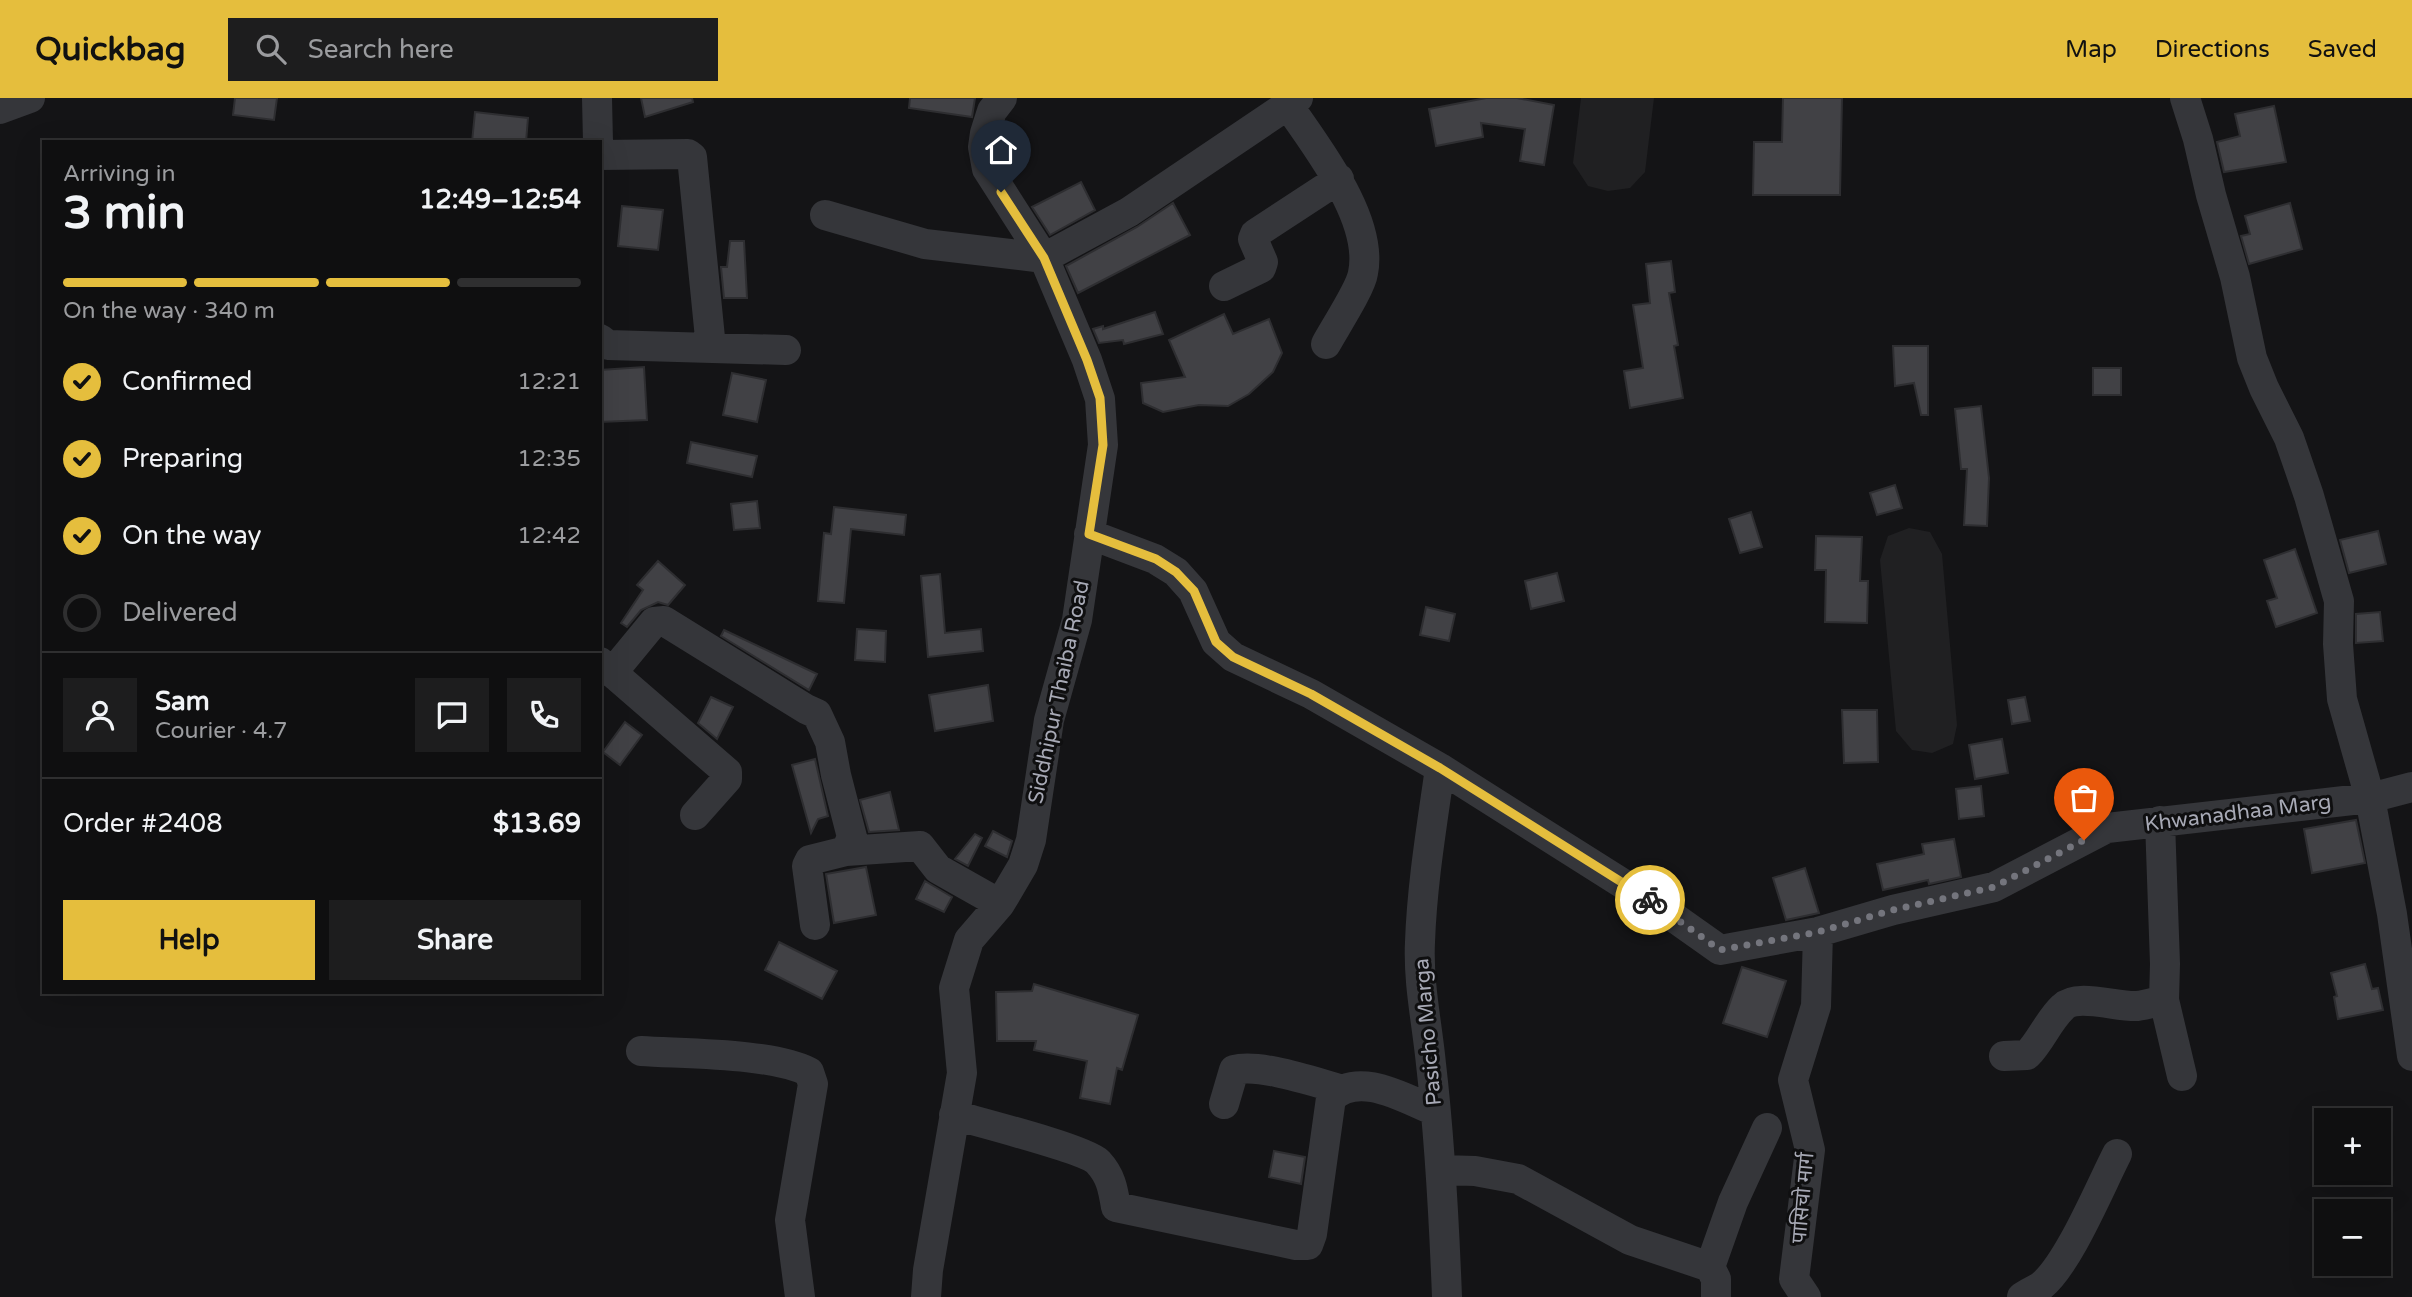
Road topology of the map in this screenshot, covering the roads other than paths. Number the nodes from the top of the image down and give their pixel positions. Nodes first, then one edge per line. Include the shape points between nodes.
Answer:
1 (30, 98) edge
2 (597, 98) edge
3 (1002, 98) edge
4 (2185, 98) edge
5 (1293, 102) edge
6 (0, 109) edge
7 (598, 140) edge
8 (602, 156) edge
9 (1339, 179) junction
10 (825, 215) dead end
11 (1044, 258) junction
12 (1224, 286) dead end
13 (602, 340) edge
14 (1326, 344) dead end
15 (711, 348) junction
16 (786, 350) dead end
17 (1089, 534) junction
18 (606, 668) edge
19 (1440, 768) junction
20 (2412, 787) edge
21 (2370, 798) junction
22 (695, 815) dead end
23 (2160, 821) junction
24 (846, 851) junction
25 (1000, 904) junction
26 (815, 925) dead end
27 (1818, 932) junction
28 (2164, 1000) junction
29 (641, 1051) dead end
30 (2004, 1056) dead end
31 (2412, 1056) edge
32 (2182, 1076) dead end
33 (1340, 1089) junction
34 (1224, 1104) dead end
35 (1435, 1111) junction
36 (954, 1115) junction
37 (1767, 1128) dead end
38 (2118, 1154) dead end
39 (1442, 1170) junction
40 (1710, 1267) junction
41 (800, 1297) edge
42 (926, 1297) edge
43 (1447, 1297) edge
44 (1716, 1297) edge
45 (1806, 1297) edge
46 (2022, 1297) edge

1 - 6 street
2 - 7 street
3 - 11 street, Siddhipur Thaiba Road via 985,133 986,169
4 - 21 street via 2235,277 2252,358 2289,438 2339,601 2342,699
5 - 9 street
5 - 11 street via 1129,212
8 - 15 street via 692,157
9 - 12 street via 1255,234 1261,268
9 - 14 street via 1364,239 1363,274
10 - 11 street via 925,244
11 - 17 street, Siddhipur Thaiba Road via 1100,398 1103,445
13 - 15 street via 608,345
15 - 16 street
17 - 19 street, Khwanadhaa Marg via 1156,559 1176,572 1194,591 1216,642 1233,657 1311,694
17 - 25 street, Siddhipur Thaiba Road via 1077,620 1049,720 1031,840 1023,865
18 - 22 street via 727,772 727,779
18 - 24 street via 654,622 664,621 817,714 830,742 852,836
19 - 27 street, Khwanadhaa Marg via 1720,950
19 - 35 street, Pasicho Marga via 1419,944
20 - 21 street, Khwanadhaa Marg
21 - 23 street, Khwanadhaa Marg
21 - 31 street
23 - 27 street, Khwanadhaa Marg via 2107,828 1994,887
23 - 28 street
24 - 25 street via 920,846 938,869
24 - 26 street via 810,860 807,866
25 - 36 street, Siddhipur Thaiba Road via 969,940 954,988 962,1073
27 - 45 street, पासिचो मार्ग via 1816,1006 1793,1080 1810,1150 1794,1279
28 - 30 street via 2137,1006 2073,1000 2063,1006 2027,1055
28 - 32 street
29 - 41 street via 742,1058 796,1065 809,1072 813,1084 790,1220
33 - 34 street via 1242,1068 1234,1070
33 - 35 street via 1371,1086
33 - 36 street via 1331,1098 1308,1245 1116,1207 1112,1181 1096,1160
35 - 39 street, Pasicho Marga
36 - 42 street, Siddhipur Thaiba Road
37 - 40 street
38 - 46 street via 2054,1273
39 - 40 street via 1518,1179 1630,1240
39 - 43 street, Pasicho Marga
40 - 44 street via 1716,1279

